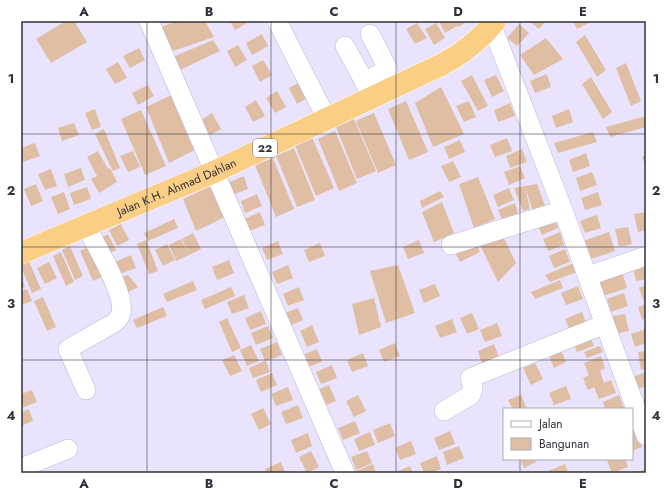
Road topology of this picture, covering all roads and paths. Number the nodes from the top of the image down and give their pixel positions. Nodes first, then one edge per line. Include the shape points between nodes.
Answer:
1 (149, 21) edge
2 (277, 21) edge
3 (492, 22) edge
4 (370, 34) dead end
5 (345, 46) dead end
6 (368, 90) junction
7 (327, 119) junction
8 (214, 172) junction
9 (563, 210) junction
10 (86, 226) junction
11 (451, 245) dead end
12 (21, 253) edge
13 (646, 256) edge
14 (588, 276) junction
15 (605, 324) junction
16 (86, 390) dead end
17 (444, 411) dead end
18 (646, 436) edge
19 (68, 449) dead end
20 (21, 468) edge
21 (345, 473) edge

1 - 8 street
2 - 7 street
3 - 6 highway, Jalan K.H. Ahmad Dahlan / 22 via 471,46 455,58
3 - 9 street
4 - 6 street via 388,69
5 - 6 street
6 - 7 highway, Jalan K.H. Ahmad Dahlan / 22
7 - 8 highway, Jalan K.H. Ahmad Dahlan / 22
8 - 10 highway, Jalan K.H. Ahmad Dahlan / 22
8 - 21 street
9 - 11 street
9 - 14 street
10 - 12 highway, Jalan K.H. Ahmad Dahlan / 22
10 - 16 street via 115,282 122,311 114,323 68,349
13 - 14 street
14 - 15 street
15 - 17 street via 470,378 473,389 471,394
15 - 18 street
19 - 20 street

